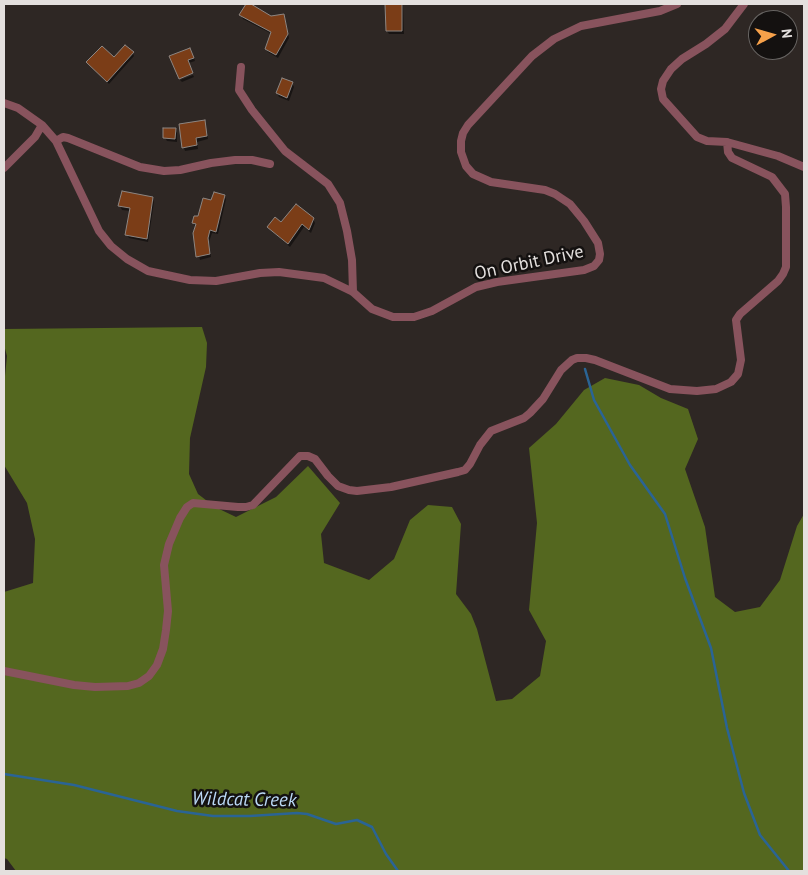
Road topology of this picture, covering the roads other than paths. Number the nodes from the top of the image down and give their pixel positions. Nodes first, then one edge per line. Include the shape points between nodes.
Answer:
1 (677, 4) edge
2 (744, 4) edge
3 (241, 67) dead end
4 (4, 103) edge
5 (42, 125) junction
6 (56, 141) junction
7 (727, 142) junction
8 (270, 164) dead end
9 (804, 167) edge
10 (4, 168) edge
11 (352, 292) junction
12 (4, 671) edge

1 - 11 street, On Orbit Drive via 660,11 581,26 554,39 532,56 463,133 462,152 466,166 473,174 491,182 545,190 570,204 598,243 599,260 594,266 476,287 414,317 393,317 372,309
2 - 7 street via 725,29 671,69 661,89 663,99 697,137
3 - 11 street via 239,90 252,110 285,151 328,184 340,203 352,260
4 - 5 street, On Orbit Drive via 18,108
5 - 6 street, On Orbit Drive
5 - 10 street via 31,142
6 - 8 street via 68,138 140,167 164,171 235,160
6 - 11 street, On Orbit Drive via 99,231 111,246 148,271 190,280 216,281 279,272 324,278
7 - 9 street
7 - 12 street via 732,158 772,177 785,194 786,207 786,267 778,281 736,320 741,360 738,374 731,382 716,389 670,389 595,360 577,358 561,370 543,400 530,413 491,431 465,470 357,491 338,486 315,459 300,456 253,505 238,507 193,502 186,507 169,544 164,565 168,611 166,630 157,665 149,676 128,686 94,687

